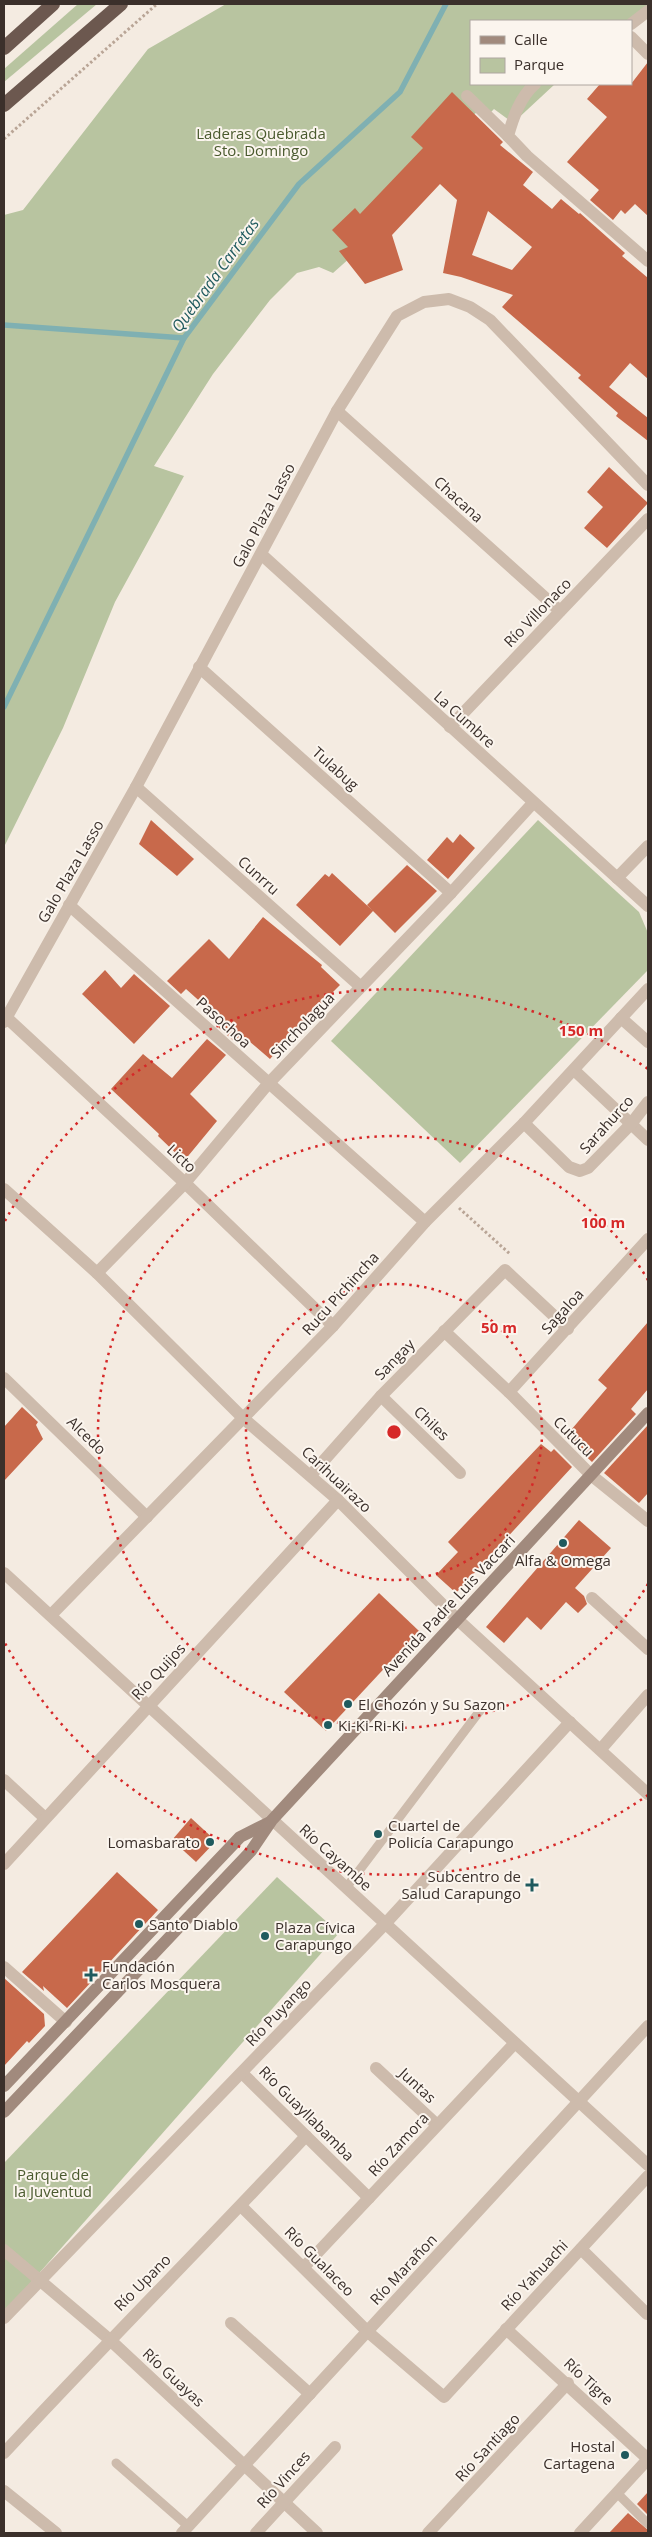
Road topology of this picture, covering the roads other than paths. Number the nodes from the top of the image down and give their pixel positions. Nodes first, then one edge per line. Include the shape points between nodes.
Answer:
1 (53, 4) edge
2 (121, 4) edge
3 (648, 11) edge
4 (632, 23) edge
5 (632, 38) edge
6 (4, 48) edge
7 (648, 54) edge
8 (534, 85) edge
9 (467, 96) dead end
10 (4, 105) edge
11 (508, 136) junction
12 (648, 261) edge
13 (337, 411) junction
14 (648, 485) edge
15 (648, 519) edge
16 (261, 554) junction
17 (560, 611) junction
18 (199, 667) junction
19 (450, 727) junction
20 (136, 787) junction
21 (533, 803) junction
22 (648, 846) edge
23 (617, 878) junction
24 (451, 893) junction
25 (69, 905) junction
26 (648, 906) edge
27 (361, 987) junction
28 (648, 988) edge
29 (621, 1018) junction
30 (5, 1020) edge
31 (648, 1042) edge
32 (574, 1070) junction
33 (268, 1084) junction
34 (648, 1102) edge
35 (524, 1124) junction
36 (631, 1124) junction
37 (648, 1140) edge
38 (185, 1183) junction
39 (4, 1189) edge
40 (425, 1222) junction
41 (648, 1239) edge
42 (97, 1273) junction
43 (333, 1326) junction
44 (568, 1329) junction
45 (444, 1331) junction
46 (4, 1378) edge
47 (509, 1392) junction
48 (381, 1396) junction
49 (648, 1413) edge
50 (243, 1418) junction
51 (460, 1473) dead end
52 (311, 1475) junction
53 (590, 1475) junction
54 (338, 1500) junction
55 (147, 1517) junction
56 (648, 1521) edge
57 (4, 1572) edge
58 (592, 1598) dead end
59 (52, 1615) junction
60 (457, 1619) junction
61 (648, 1649) edge
62 (648, 1695) edge
63 (148, 1706) junction
64 (482, 1708) dead end
65 (570, 1722) junction
66 (601, 1749) junction
67 (4, 1780) edge
68 (648, 1794) edge
69 (46, 1818) junction
70 (272, 1820) junction
71 (4, 1864) edge
72 (346, 1888) junction
73 (385, 1924) junction
74 (4, 1967) edge
75 (66, 2022) junction
76 (648, 2026) edge
77 (515, 2043) junction
78 (376, 2068) dead end
79 (242, 2073) junction
80 (4, 2086) edge
81 (580, 2101) junction
82 (4, 2112) edge
83 (437, 2125) junction
84 (306, 2136) junction
85 (648, 2165) edge
86 (648, 2176) edge
87 (369, 2198) junction
88 (241, 2206) junction
89 (581, 2249) junction
90 (4, 2250) edge
91 (304, 2267) junction
92 (39, 2281) junction
93 (647, 2314) edge
94 (4, 2318) edge
95 (231, 2324) dead end
96 (506, 2329) junction
97 (368, 2332) junction
98 (109, 2340) junction
99 (568, 2383) junction
100 (310, 2394) junction
101 (444, 2397) joint
102 (335, 2447) dead end
103 (4, 2453) edge
104 (648, 2459) edge
105 (116, 2463) dead end
106 (244, 2465) junction
107 (4, 2491) edge
108 (617, 2493) junction
109 (284, 2502) junction
110 (648, 2524) edge
111 (185, 2530) edge
112 (53, 2532) edge
113 (256, 2533) edge
114 (317, 2533) edge
115 (428, 2533) edge
116 (580, 2533) edge

1 - 6 highway
2 - 10 highway
3 - 4 street
5 - 7 street
8 - 11 street via 513,118
9 - 11 street
11 - 12 street
13 - 14 street, Galo Plaza Lasso via 397,316 424,302 449,299 490,320
13 - 16 street, Galo Plaza Lasso
13 - 17 street, Chacana
15 - 17 street, Río Villonaco
16 - 18 street, Galo Plaza Lasso
16 - 19 street, La Cumbre
17 - 19 street, Río Villonaco
18 - 20 street, Galo Plaza Lasso
18 - 24 street, Tulabug
19 - 21 street, La Cumbre
20 - 25 street, Galo Plaza Lasso
20 - 27 street, Cunrru
21 - 23 street, La Cumbre
21 - 24 street, Sincholagua
22 - 23 street
23 - 26 street, La Cumbre
24 - 27 street, Sincholagua
25 - 30 street, Galo Plaza Lasso
25 - 33 street, Pasochoa
27 - 33 street, Sincholagua
28 - 29 street, Rucu Pichincha
29 - 31 street
29 - 32 street, Rucu Pichincha
30 - 38 street, Licto
32 - 35 street, Rucu Pichincha
32 - 36 street
33 - 38 street, Sincholagua
33 - 40 street, Pasochoa
34 - 36 street, Sarahurco
35 - 36 street, Sarahurco via 569,1167 580,1170 588,1168
35 - 40 street, Rucu Pichincha
36 - 37 street
38 - 42 street, Sincholagua
38 - 43 street, Licto
39 - 42 street, Carihuairazo
40 - 43 street, Rucu Pichincha
41 - 44 street, Sagaloa
42 - 50 street, Carihuairazo
43 - 50 street, Rucu Pichincha
44 - 45 street, Sangay via 505,1270
44 - 47 street, Sagaloa
45 - 47 street
45 - 48 street, Sangay
46 - 55 street, Alcedo
47 - 53 street, Cutucu
48 - 51 street, Chiles
48 - 52 street, Sangay
49 - 53 main road, Avenida Padre Luis Vaccari
50 - 52 street, Carihuairazo
50 - 55 street, Rucu Pichincha
52 - 54 street, Carihuairazo
53 - 56 street, Cutucu
53 - 60 main road, Avenida Padre Luis Vaccari
54 - 60 street, Carihuairazo
54 - 63 street, Río Quijos
55 - 59 street, Rucu Pichincha
57 - 59 street, Río Cayambe
58 - 61 street
59 - 63 street, Río Cayambe
60 - 65 street, Carihuairazo
60 - 70 main road, Avenida Padre Luis Vaccari
62 - 66 street
63 - 69 street, Río Quijos
63 - 70 street, Río Cayambe
64 - 72 lane
65 - 66 street, Carihuairazo
65 - 73 street, Río Puyango
66 - 68 street, Carihuairazo
67 - 69 street
69 - 71 street, Río Quijos
70 - 72 street, Río Cayambe
70 - 75 main road, Avenida Padre Luis Vaccari via 240,1837
70 - 82 main road, Avenida Padre Luis Vaccari via 251,1851
72 - 73 street, Río Cayambe
73 - 77 street, Río Cayambe
73 - 79 street, Río Puyango
74 - 75 street
75 - 80 main road, Avenida Padre Luis Vaccari
76 - 81 street, Río Marañon
77 - 81 street, Río Cayambe
77 - 83 street, Río Zamora
78 - 83 street, Juntas
79 - 84 street, Río Guayllabamba
79 - 92 street, Río Puyango
81 - 85 street, Río Cayambe
81 - 97 street, Río Marañon
83 - 87 street, Río Zamora
84 - 87 street, Río Guayllabamba
84 - 88 street, Río Upano
86 - 89 street, Río Yahuachi
87 - 91 street, Río Zamora
88 - 91 street, Río Gualaceo
88 - 98 street, Río Upano
89 - 93 street
89 - 96 street, Río Yahuachi
90 - 92 street, Río Guayas
91 - 97 street, Río Gualaceo
92 - 94 street, Río Puyango
92 - 98 street, Río Guayas
95 - 100 street
96 - 99 street, Río Tigre
96 - 101 street, Río Yahuachi
97 - 100 street, Río Marañon
97 - 101 street, Río Gualaceo
98 - 103 street, Río Upano
98 - 106 street, Río Guayas
99 - 104 street, Río Tigre
99 - 115 street, Río Santiago
100 - 106 street, Río Marañon
102 - 109 street, Río Vinces
104 - 108 street
105 - 111 lane
106 - 109 street, Río Guayas
106 - 111 street, Río Marañon
107 - 112 street
108 - 110 lane
108 - 116 street
109 - 113 street, Río Vinces
109 - 114 street, Río Guayas

